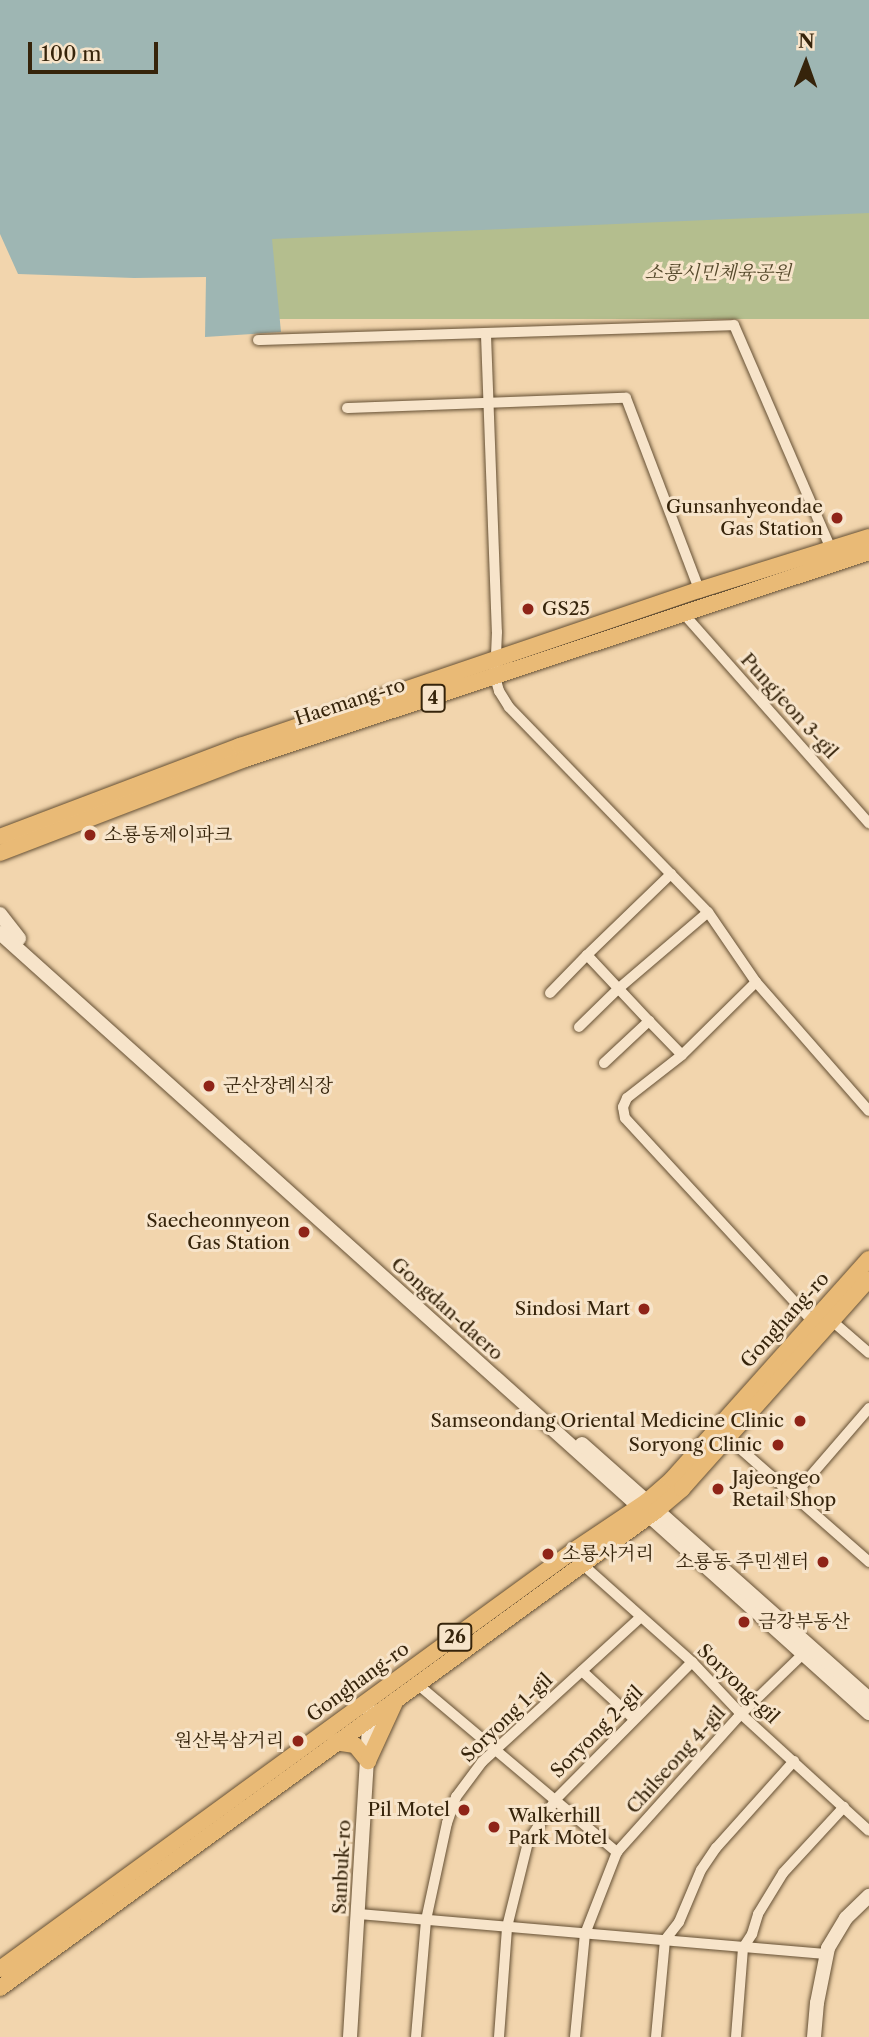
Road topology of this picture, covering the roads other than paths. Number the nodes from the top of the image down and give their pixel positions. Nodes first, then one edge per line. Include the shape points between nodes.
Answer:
1 (486, 335) junction
2 (258, 340) dead end
3 (488, 401) junction
4 (347, 408) dead end
5 (869, 537) edge
6 (869, 552) edge
7 (835, 556) junction
8 (699, 590) junction
9 (705, 606) junction
10 (683, 613) junction
11 (495, 659) junction
12 (495, 677) junction
13 (869, 823) edge
14 (0, 837) edge
15 (0, 853) edge
16 (671, 874) junction
17 (708, 912) junction
18 (0, 914) edge
19 (0, 922) edge
20 (0, 933) edge
21 (19, 939) junction
22 (587, 955) junction
23 (756, 982) junction
24 (618, 989) junction
25 (550, 993) dead end
26 (649, 1021) junction
27 (579, 1027) dead end
28 (682, 1055) junction
29 (604, 1063) dead end
30 (869, 1111) edge
31 (869, 1259) edge
32 (869, 1279) edge
33 (831, 1320) junction
34 (812, 1321) junction
35 (869, 1353) edge
36 (869, 1408) edge
37 (728, 1438) junction
38 (794, 1495) junction
39 (647, 1509) junction
40 (869, 1562) edge
41 (581, 1563) junction
42 (641, 1617) junction
43 (806, 1651) junction
44 (692, 1662) junction
45 (582, 1671) junction
46 (416, 1683) junction
47 (398, 1696) junction
48 (370, 1699) junction
49 (869, 1699) edge
50 (869, 1713) edge
51 (741, 1714) junction
52 (370, 1716) junction
53 (634, 1719) junction
54 (335, 1742) junction
55 (497, 1748) junction
56 (368, 1761) junction
57 (794, 1761) junction
58 (555, 1799) junction
59 (844, 1807) junction
60 (869, 1831) edge
61 (617, 1853) junction
62 (869, 1896) edge
63 (358, 1914) junction
64 (426, 1920) junction
65 (507, 1927) junction
66 (585, 1934) junction
67 (665, 1940) junction
68 (743, 1948) junction
69 (826, 1954) junction
70 (0, 1969) edge
71 (0, 1988) edge
72 (350, 2037) edge
73 (416, 2037) edge
74 (499, 2037) edge
75 (575, 2037) edge
76 (656, 2037) edge
77 (736, 2037) edge
78 (814, 2037) edge

1 - 2 street
1 - 3 street
1 - 7 street via 734,325
3 - 4 street
3 - 8 street via 626,398
3 - 11 street
5 - 7 main road, Haemang-ro / 4
6 - 7 main road, Haemang-ro / 4
7 - 8 main road, Haemang-ro / 4
7 - 9 main road, Haemang-ro / 4
8 - 9 street
8 - 11 main road, Haemang-ro / 4
9 - 10 main road, Haemang-ro / 4
10 - 12 main road, Haemang-ro / 4
10 - 13 street, Pungjeon 3-gil
11 - 12 street
11 - 14 main road, Haemang-ro / 4 via 240,746
12 - 15 main road, Haemang-ro / 4 via 245,759
12 - 16 street via 509,707
16 - 17 street
16 - 22 street
17 - 23 street
17 - 24 street
18 - 21 street
19 - 21 street, Gongdan-daero
20 - 39 street, Gongdan-daero
21 - 39 street, Gongdan-daero
22 - 24 street
22 - 25 street
23 - 28 street
23 - 30 street
24 - 26 street
24 - 27 street
26 - 28 street
26 - 29 street
28 - 34 street via 627,1098 625,1118
31 - 34 main road, Gonghang-ro / 26
32 - 33 main road, Gonghang-ro / 26
33 - 35 street
33 - 37 main road, Gonghang-ro / 26
34 - 39 main road, Gonghang-ro / 26
36 - 38 street
37 - 38 street
37 - 39 main road, Gonghang-ro / 26 via 682,1489
38 - 40 street
39 - 41 main road, Gonghang-ro / 26
39 - 43 street, Gongdan-daero
39 - 48 main road, Gonghang-ro / 26
41 - 42 street, Soryong-gil
41 - 46 main road, Gonghang-ro / 26
42 - 44 street, Soryong-gil
42 - 45 street, Soryong 1-gil
43 - 49 street, Gongdan-daero
43 - 50 street, Gongdan-daero
43 - 51 street, Chilseong 4-gil
44 - 51 street, Soryong-gil
44 - 53 street, Soryong 2-gil
45 - 53 street
45 - 55 street, Soryong 1-gil
46 - 47 main road, Gonghang-ro / 26
46 - 55 street
47 - 52 main road, Gonghang-ro / 26
47 - 56 main road
48 - 52 street, Sanbuk-ro
48 - 70 main road, Gonghang-ro / 26
51 - 57 street, Soryong-gil
51 - 61 street, Chilseong 4-gil
52 - 54 main road, Gonghang-ro / 26
52 - 56 street, Sanbuk-ro
53 - 58 street, Soryong 2-gil
54 - 56 main road via 355,1745
54 - 71 main road, Gonghang-ro / 26
55 - 58 street
55 - 64 street, Soryong 1-gil via 456,1797
56 - 63 street, Sanbuk-ro
57 - 59 street, Soryong-gil
57 - 67 street via 716,1848 701,1870 679,1922
58 - 61 street
58 - 65 street, Soryong 2-gil via 528,1842
59 - 60 street, Soryong-gil
59 - 68 street via 770,1891
61 - 66 street, Chilseong 4-gil
62 - 69 street via 846,1918
63 - 64 street
63 - 72 street, Sanbuk-ro
64 - 65 street
64 - 73 street, Soryong 1-gil
65 - 66 street
65 - 74 street, Soryong 2-gil
66 - 67 street
66 - 75 street, Chilseong 4-gil
67 - 68 street
67 - 76 street
68 - 69 street
68 - 77 street
69 - 78 street

